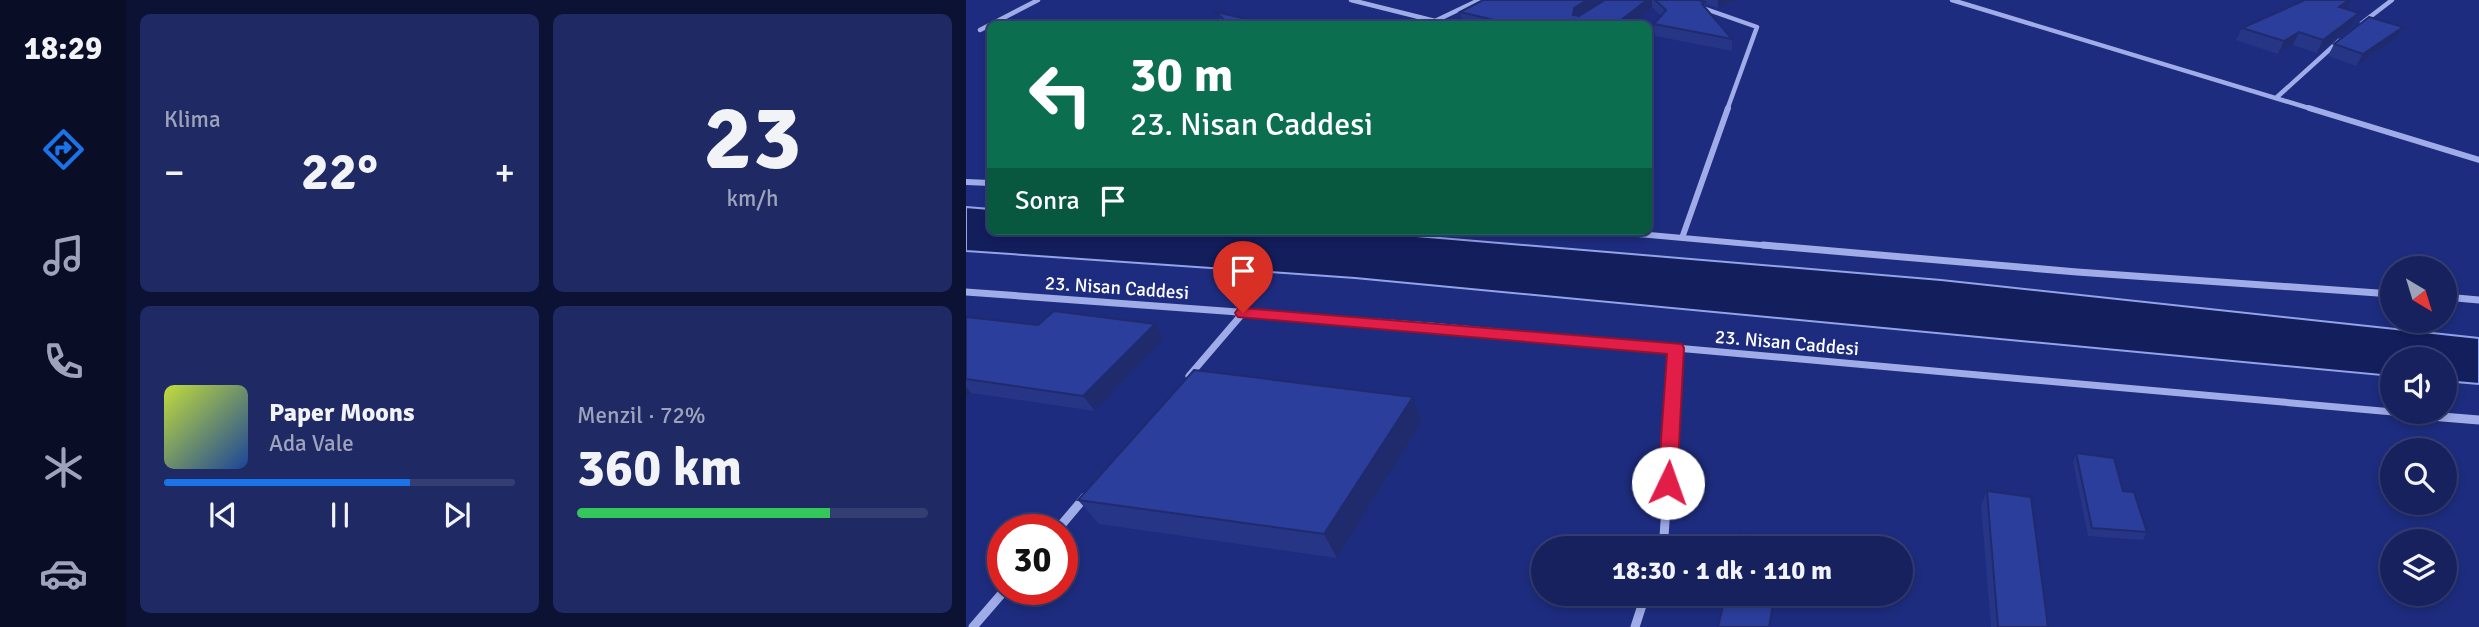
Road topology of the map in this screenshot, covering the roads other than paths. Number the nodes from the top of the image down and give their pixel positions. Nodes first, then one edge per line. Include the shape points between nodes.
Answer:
1 (1038, 0) edge
2 (1351, 0) edge
3 (1479, 0) edge
4 (1952, 0) edge
5 (2392, 0) edge
6 (1693, 5) edge
7 (997, 21) edge
8 (1435, 21) joint
9 (987, 26) edge
10 (2356, 28) edge
11 (980, 30) dead end
12 (2345, 36) edge
13 (2276, 98) junction
14 (2479, 160) edge
15 (966, 181) edge
16 (987, 183) edge
17 (1649, 235) edge
18 (1682, 238) junction
19 (966, 292) edge
20 (2380, 293) edge
21 (2457, 298) edge
22 (2479, 300) edge
23 (1243, 313) junction
24 (1676, 348) junction
25 (1181, 386) edge
26 (2479, 420) edge
27 (1092, 489) edge
28 (1070, 514) edge
29 (1664, 536) edge
30 (992, 605) edge
31 (1642, 606) edge
32 (973, 627) edge
33 (1635, 627) edge

1 - 7 street
2 - 8 street
3 - 8 street
4 - 13 street
5 - 10 street
6 - 18 street via 1757,27
9 - 11 street
12 - 13 street
13 - 14 street
15 - 16 street
17 - 18 street
18 - 20 street
19 - 23 street, 23. Nisan Caddesi
21 - 22 street
23 - 24 street, 23. Nisan Caddesi
23 - 25 street
24 - 26 street, 23. Nisan Caddesi
24 - 29 street
27 - 28 street
30 - 32 street
31 - 33 street

